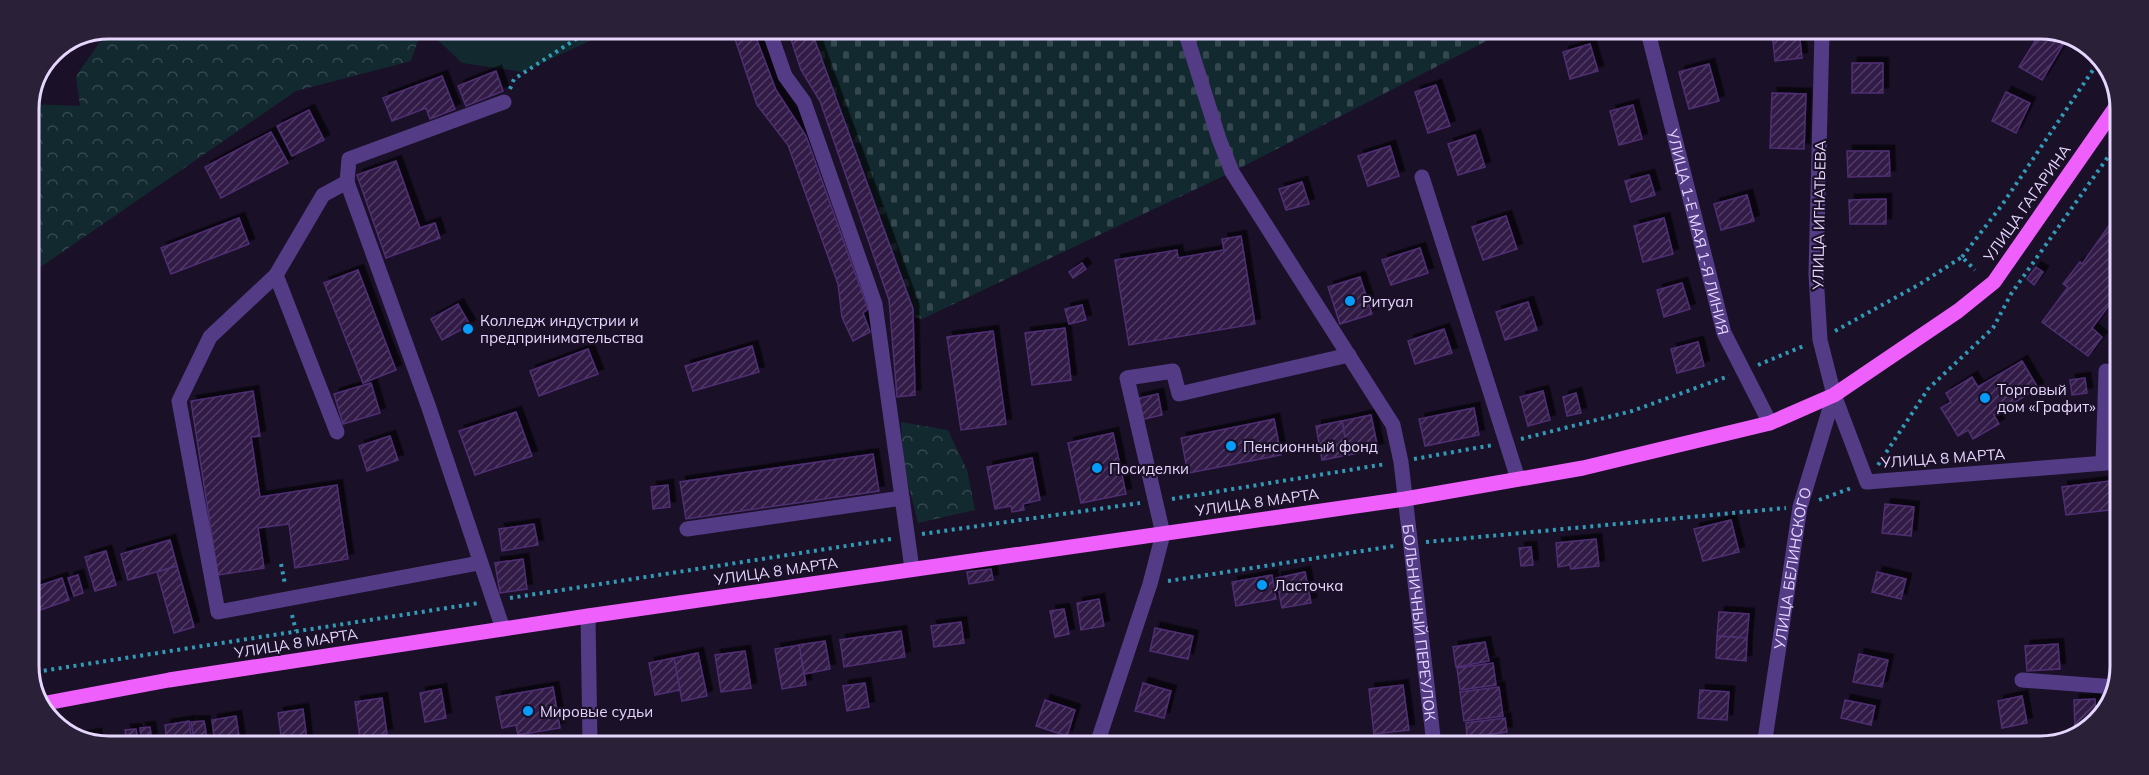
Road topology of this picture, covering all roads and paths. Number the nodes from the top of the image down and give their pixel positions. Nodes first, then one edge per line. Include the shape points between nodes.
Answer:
1 (576, 39) edge
2 (772, 39) edge
3 (1187, 39) edge
4 (1650, 39) edge
5 (1822, 39) edge
6 (2096, 66) edge
7 (504, 102) joint
8 (2110, 115) edge
9 (1422, 177) dead end
10 (347, 182) junction
11 (1962, 257) junction
12 (1976, 270) dead end
13 (276, 275) junction
14 (1820, 339) junction
15 (1349, 356) junction
16 (1744, 371) junction
17 (2106, 371) dead end
18 (1834, 396) junction
19 (1770, 423) junction
20 (337, 432) dead end
21 (1508, 442) junction
22 (1401, 462) junction
23 (2110, 463) edge
24 (1518, 479) junction
25 (902, 498) junction
26 (1405, 499) junction
27 (1155, 501) junction
28 (687, 530) dead end
29 (1162, 534) junction
30 (908, 537) junction
31 (479, 563) junction
32 (912, 569) junction
33 (492, 600) junction
34 (588, 616) junction
35 (503, 629) junction
36 (39, 671) edge
37 (2022, 680) dead end
38 (2107, 686) edge
39 (49, 702) edge
40 (590, 736) edge
41 (1100, 736) edge
42 (1433, 736) edge
43 (1766, 736) edge

1 - 7 path via 514,79
2 - 25 street via 785,76 804,102 875,304
3 - 15 street, БОЛЬНИЧНЫЙ ПЕРЕУЛОК via 1232,172
4 - 16 street, УЛИЦА 1-Е МАЯ 1-Я ЛИНИЯ via 1724,333
5 - 14 street, УЛИЦА ИГНАТЬЕВА via 1816,274
6 - 11 path
7 - 10 street via 349,159
8 - 18 main road, УЛИЦА ГАГАРИНА via 1994,282
9 - 21 street
10 - 13 street via 323,195
10 - 31 street via 428,405
11 - 12 path
11 - 14 path
13 - 20 street
13 - 31 street via 210,336 179,401 218,612
14 - 16 path
14 - 18 street, УЛИЦА ИГНАТЬЕВА
15 - 22 street, БОЛЬНИЧНЫЙ ПЕРЕУЛОК via 1393,425
15 - 27 street via 1179,394 1173,370 1127,378
16 - 19 street, УЛИЦА 1-Е МАЯ 1-Я ЛИНИЯ
16 - 21 path via 1632,411
17 - 23 street
18 - 19 main road, УЛИЦА 8 МАРТА
18 - 23 street, УЛИЦА 8 МАРТА via 1867,482
18 - 43 street, УЛИЦА БЕЛИНСКОГО via 1800,507
19 - 24 main road, УЛИЦА 8 МАРТА via 1583,468
21 - 22 path
21 - 24 street
22 - 26 street, БОЛЬНИЧНЫЙ ПЕРЕУЛОК
22 - 27 path
24 - 26 main road, УЛИЦА 8 МАРТА
25 - 28 street
25 - 30 street
26 - 29 main road, УЛИЦА 8 МАРТА
26 - 42 street, БОЛЬНИЧНЫЙ ПЕРЕУЛОК
27 - 29 street
27 - 30 path
29 - 32 main road, УЛИЦА 8 МАРТА
29 - 41 street via 1150,584
30 - 32 street
30 - 33 path
31 - 33 street
32 - 34 main road, УЛИЦА 8 МАРТА
33 - 35 street
33 - 36 path
34 - 35 main road, УЛИЦА 8 МАРТА
34 - 40 street
35 - 39 main road, УЛИЦА 8 МАРТА via 168,680
37 - 38 street

